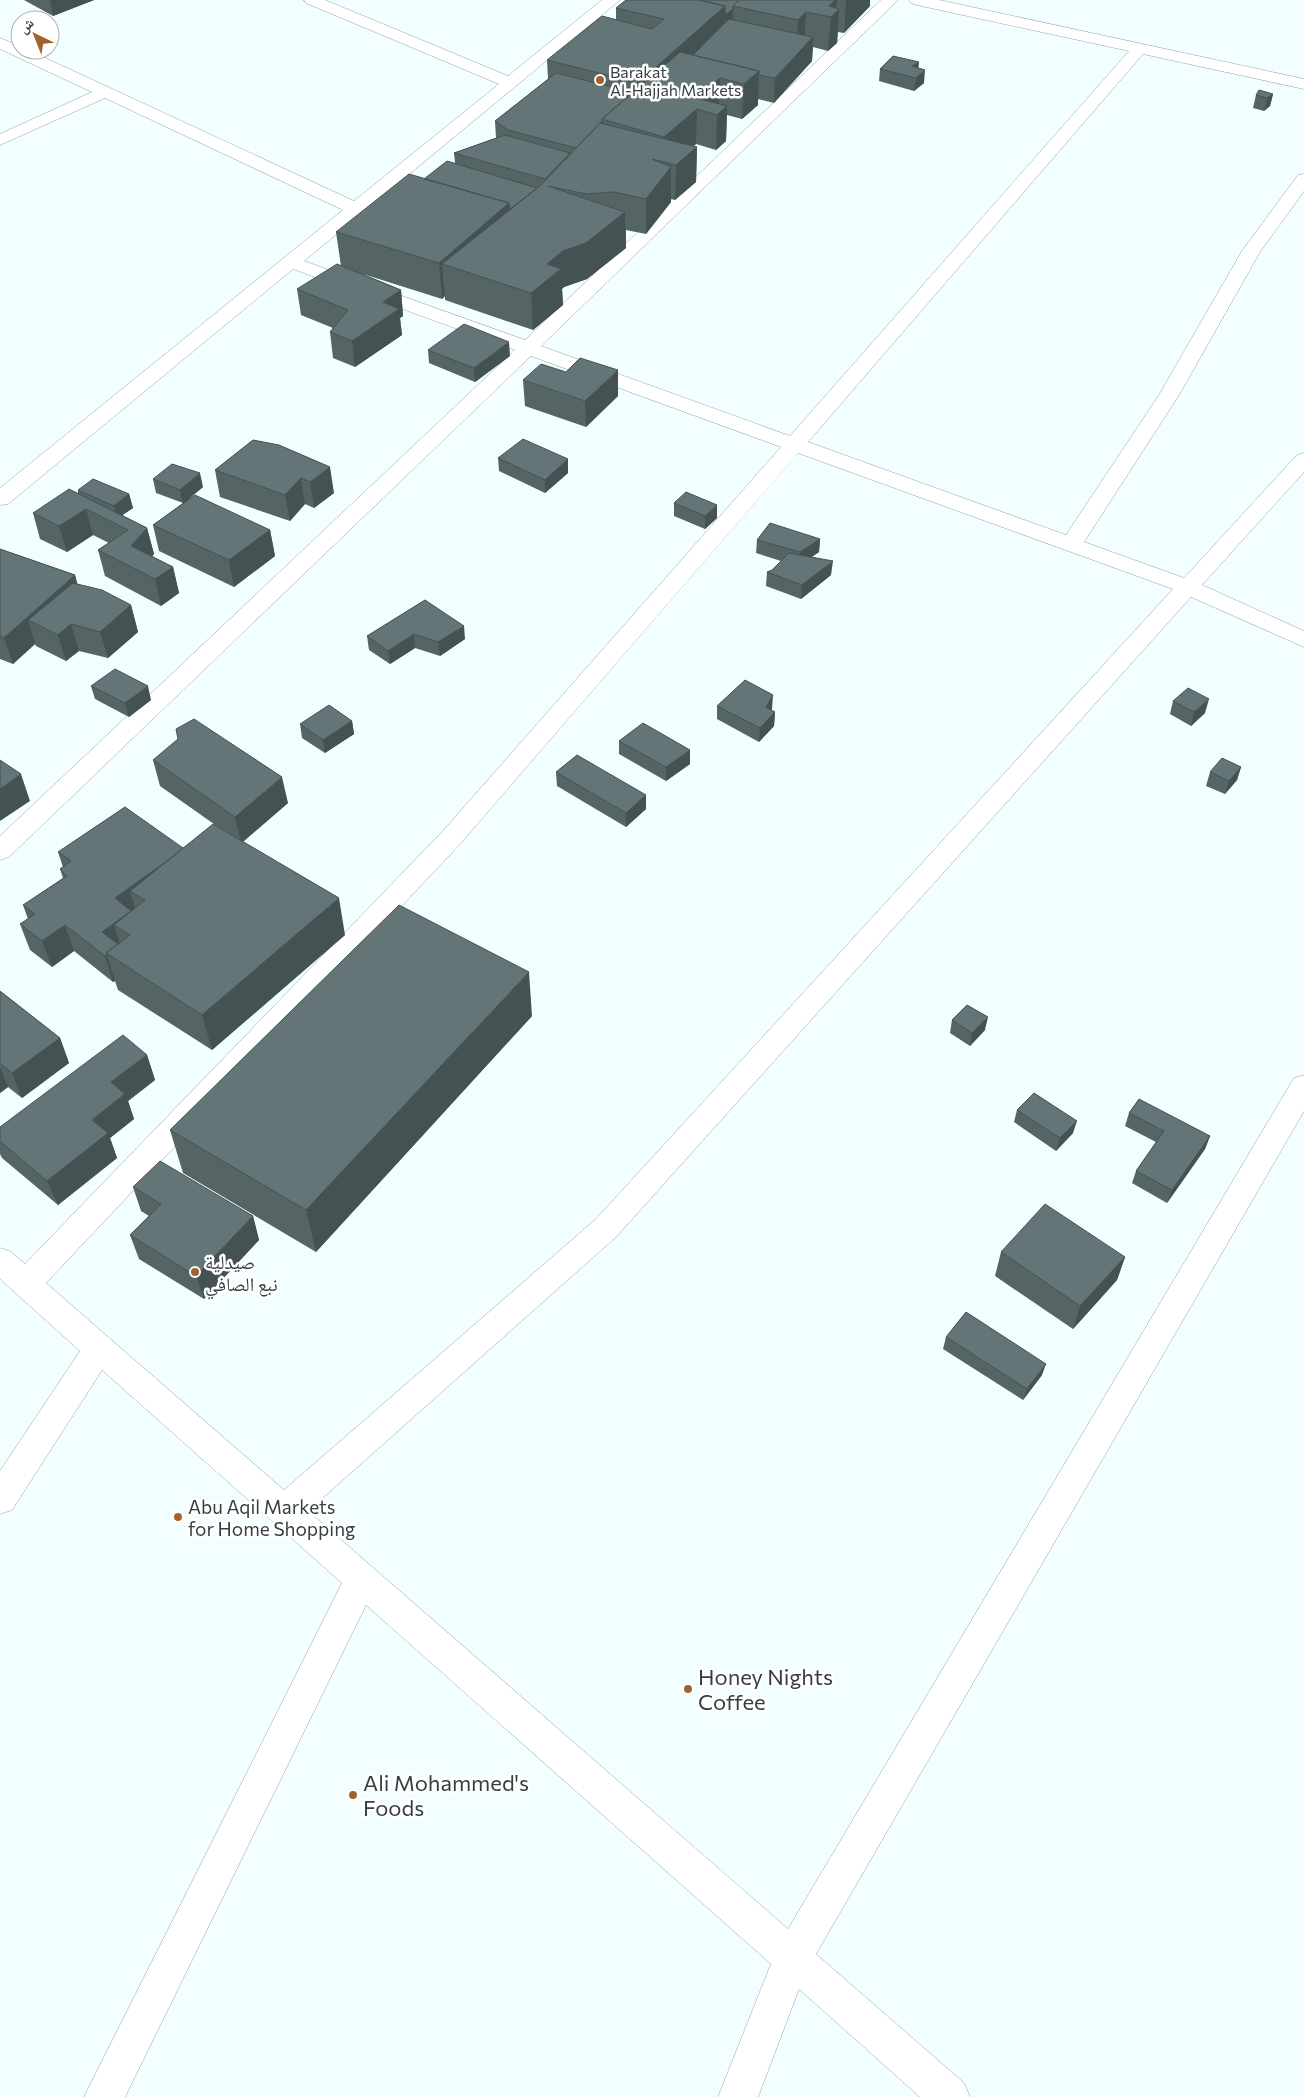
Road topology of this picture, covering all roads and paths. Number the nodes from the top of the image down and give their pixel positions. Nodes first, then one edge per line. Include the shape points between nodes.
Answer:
1 (312, 0) edge
2 (612, 0) edge
3 (890, 0) edge
4 (917, 0) edge
5 (0, 43) edge
6 (1140, 48) junction
7 (510, 83) junction
8 (1304, 84) edge
9 (106, 92) junction
10 (0, 140) edge
11 (1304, 179) edge
12 (356, 208) junction
13 (290, 262) junction
14 (528, 348) junction
15 (794, 444) junction
16 (1304, 459) edge
17 (0, 499) edge
18 (1071, 545) junction
19 (1188, 587) junction
20 (1304, 640) edge
21 (0, 851) edge
22 (1304, 1086) edge
23 (0, 1261) edge
24 (26, 1284) junction
25 (99, 1349) junction
26 (0, 1499) edge
27 (284, 1511) junction
28 (361, 1580) junction
29 (792, 1958) junction
30 (104, 2097) edge
31 (738, 2097) edge
32 (950, 2097) edge

1 - 7 street
2 - 7 street
3 - 14 street
4 - 6 street
5 - 9 street
6 - 8 street
6 - 15 street
7 - 12 street
9 - 10 street
9 - 12 street
11 - 18 street via 1251,251 1169,396
12 - 13 street
13 - 14 street
13 - 17 street
14 - 15 street
14 - 21 street
15 - 18 street
15 - 24 street via 450,838
16 - 19 street
18 - 19 street
19 - 20 street
19 - 27 street via 606,1228
22 - 29 street
23 - 24 street
24 - 25 street
25 - 26 street
25 - 27 street
27 - 28 street
28 - 29 street
28 - 30 street
29 - 31 street
29 - 32 street

